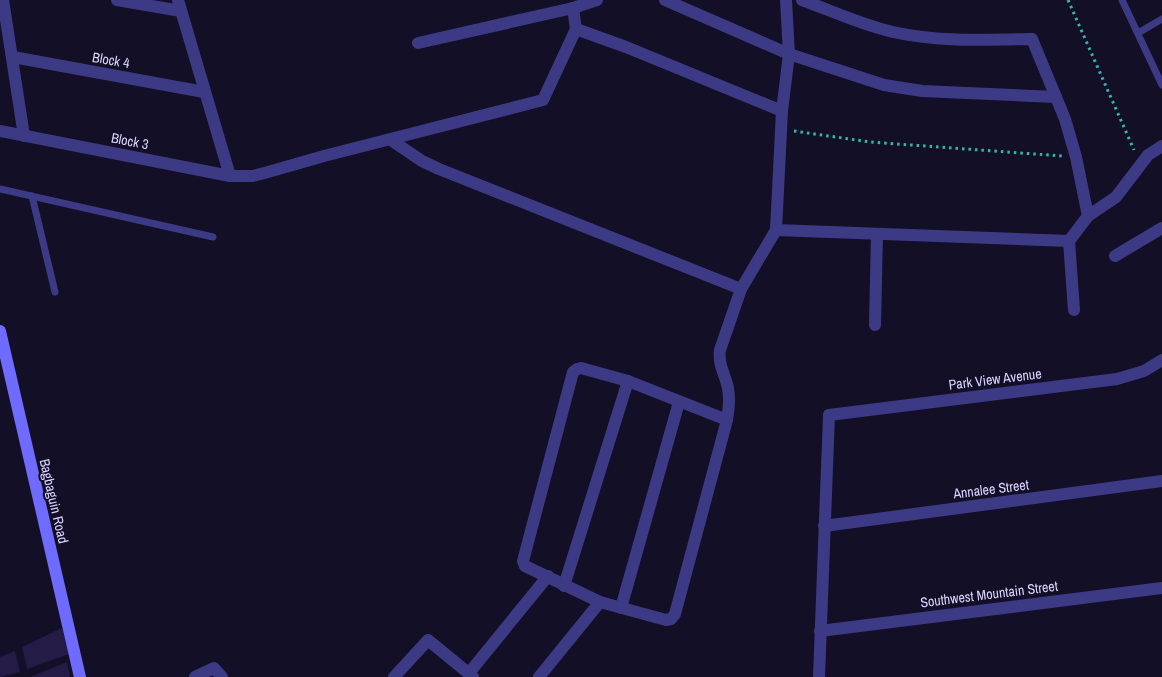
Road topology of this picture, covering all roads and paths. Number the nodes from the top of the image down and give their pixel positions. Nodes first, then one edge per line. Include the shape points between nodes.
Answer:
1 (3, 0) edge
2 (117, 0) edge
3 (597, 0) edge
4 (664, 0) edge
5 (786, 0) edge
6 (802, 0) edge
7 (1068, 0) edge
8 (1122, 0) edge
9 (179, 5) edge
10 (572, 8) junction
11 (1162, 19) edge
12 (576, 29) junction
13 (1138, 33) junction
14 (418, 42) dead end
15 (789, 54) junction
16 (13, 57) junction
17 (1161, 81) edge
18 (204, 92) junction
19 (1056, 97) junction
20 (782, 111) junction
21 (781, 130) junction
22 (0, 132) edge
23 (24, 136) junction
24 (391, 140) junction
25 (1162, 146) edge
26 (1076, 157) junction
27 (1140, 164) junction
28 (230, 176) junction
29 (0, 189) edge
30 (32, 196) junction
31 (1088, 216) junction
32 (1162, 228) edge
33 (776, 230) junction
34 (877, 234) junction
35 (213, 237) dead end
36 (1069, 241) junction
37 (1115, 256) dead end
38 (741, 289) junction
39 (55, 292) dead end
40 (1074, 310) dead end
41 (875, 325) dead end
42 (0, 331) edge
43 (1162, 360) edge
44 (628, 381) junction
45 (679, 402) junction
46 (727, 420) junction
47 (1162, 481) edge
48 (824, 526) junction
49 (548, 576) junction
50 (564, 586) junction
51 (1162, 588) edge
52 (600, 602) junction
53 (621, 608) junction
54 (820, 631) junction
55 (471, 675) edge
56 (80, 677) edge
57 (195, 677) edge
58 (222, 677) edge
59 (394, 677) edge
60 (539, 677) edge
61 (819, 677) edge

1 - 16 street
2 - 9 street
3 - 10 street
4 - 15 street
5 - 15 street
6 - 19 street via 893,32 988,40 1032,39
7 - 27 path
8 - 13 lane
9 - 18 street
10 - 12 street
10 - 14 street
11 - 13 lane
12 - 20 street
12 - 24 street, Block 3 via 543,100
13 - 17 lane
15 - 19 street via 903,89
15 - 20 street
16 - 18 street, Block 4
16 - 23 street
18 - 28 street
19 - 26 street
20 - 21 street
21 - 26 path via 870,142
21 - 33 street
22 - 23 street, Block 3
23 - 28 street, Block 3
24 - 28 street, Block 3 via 253,176
24 - 38 street via 439,169
25 - 27 street
26 - 31 street
27 - 31 street via 1116,197
29 - 30 lane
30 - 35 lane
30 - 39 lane
31 - 36 street
32 - 37 street
33 - 34 street
33 - 38 street
34 - 36 street
34 - 41 street
36 - 40 street
38 - 46 street via 718,360 730,403
42 - 56 street, Bagbaguin Road
43 - 48 street, Park View Avenue via 1144,371 1117,379 829,415
44 - 45 street
44 - 49 street via 581,368 573,372 523,562 525,566
44 - 50 street
45 - 46 street
45 - 53 street
46 - 53 street via 675,614 666,620
47 - 48 street, Annalee Street
48 - 54 street
49 - 50 street
49 - 55 street
50 - 52 street
51 - 54 street, Southwest Mountain Street
52 - 53 street
52 - 60 street
54 - 61 street
55 - 59 street via 428,640
57 - 58 street via 214,668

